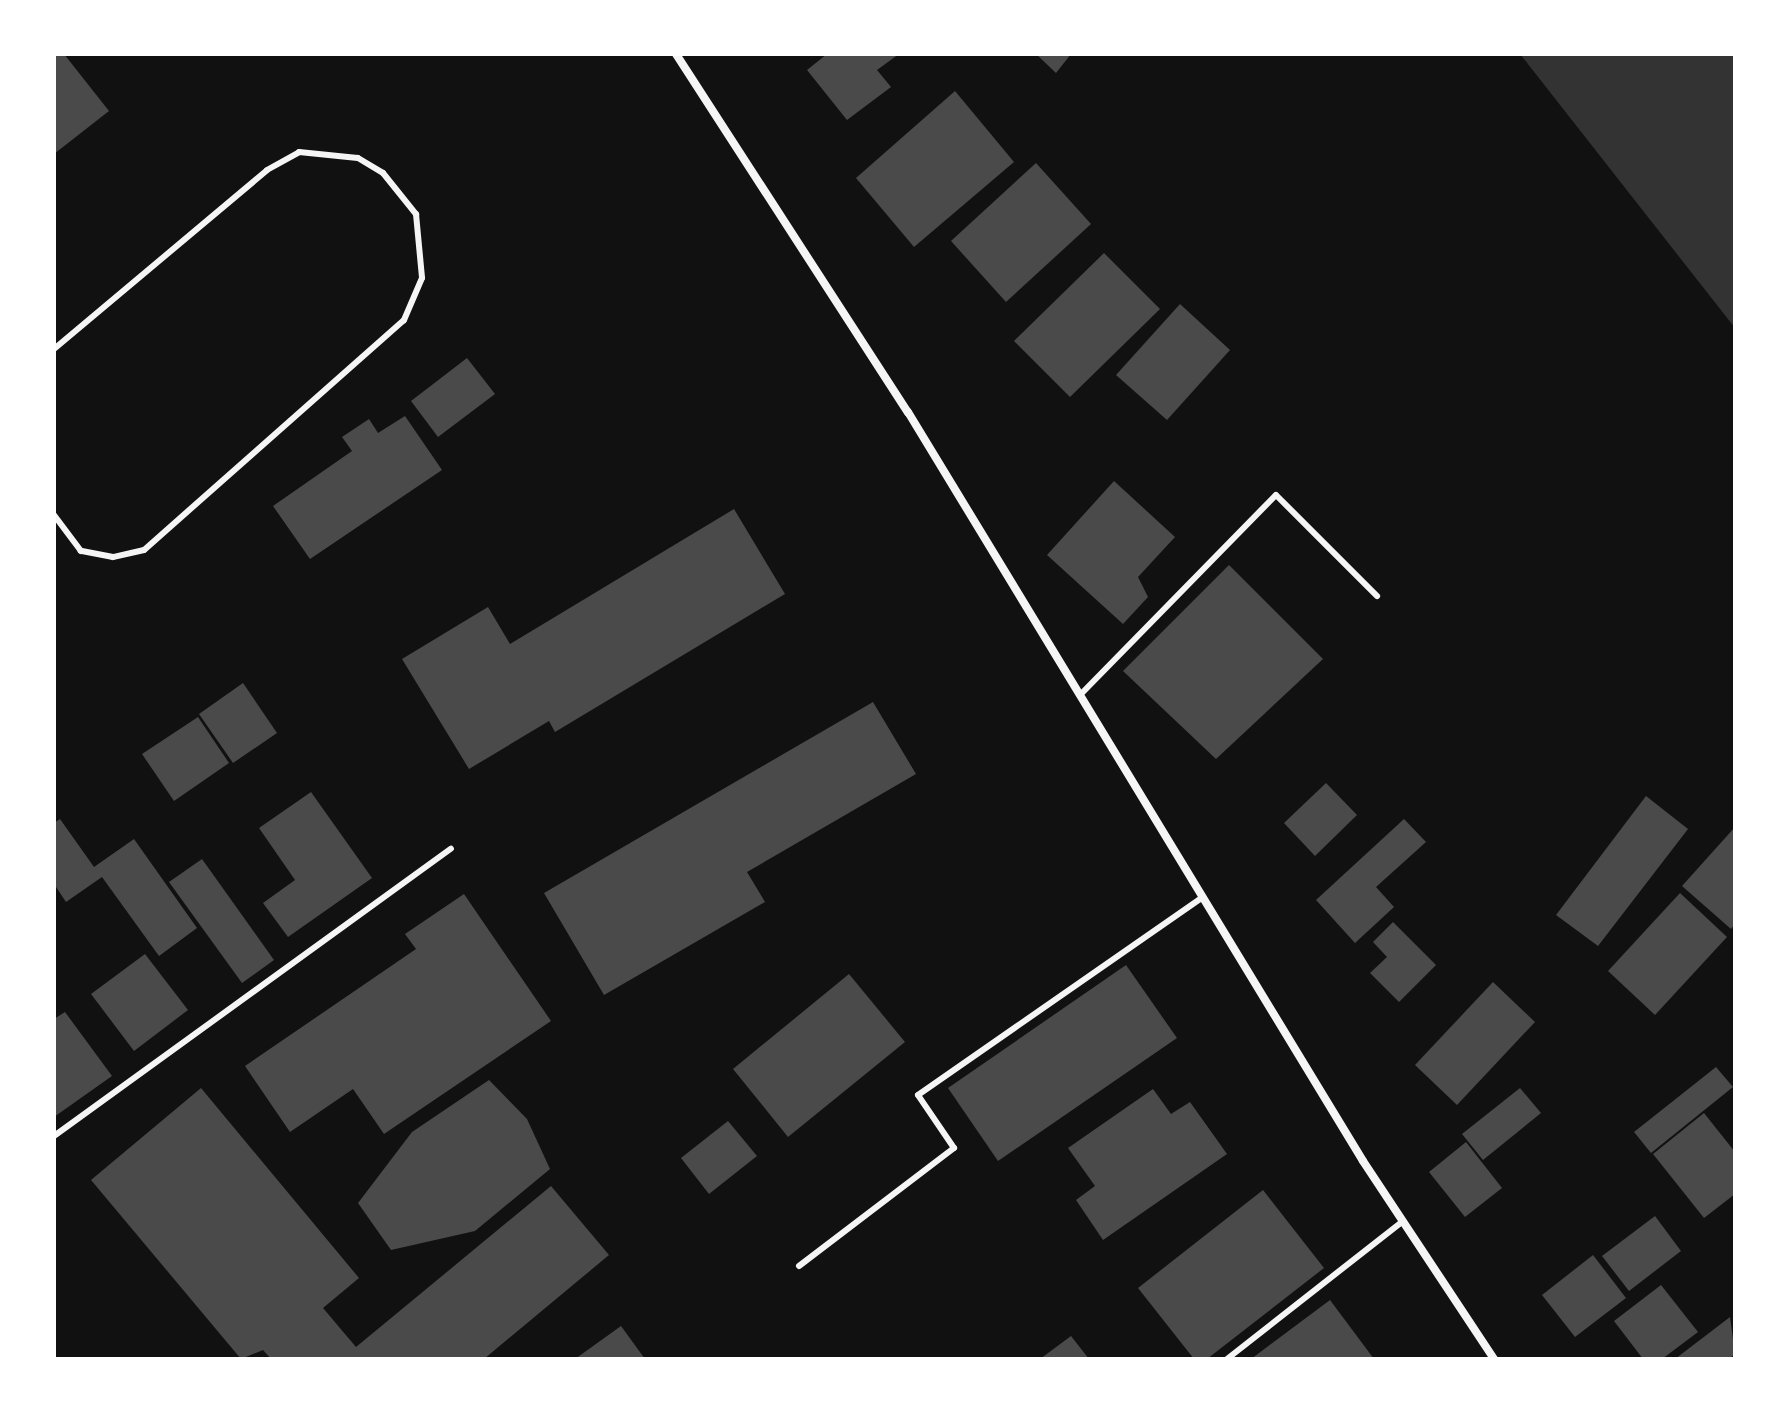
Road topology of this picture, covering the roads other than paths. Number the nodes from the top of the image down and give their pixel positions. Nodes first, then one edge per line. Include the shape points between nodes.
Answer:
1 (676, 54) edge
2 (54, 349) edge
3 (54, 515) edge
4 (1377, 596) dead end
5 (1082, 693) junction
6 (451, 849) dead end
7 (1203, 897) junction
8 (54, 1136) edge
9 (1402, 1222) junction
10 (799, 1266) dead end
11 (1227, 1359) edge
12 (1494, 1359) edge

1 - 5 street
2 - 3 lane via 267,170 299,152 358,158 383,173 416,214 422,278 404,320 144,550 113,557 81,551
4 - 5 lane via 1276,495
5 - 7 street
6 - 8 lane
7 - 9 street
7 - 10 lane via 918,1095 954,1148
9 - 11 lane
9 - 12 street

